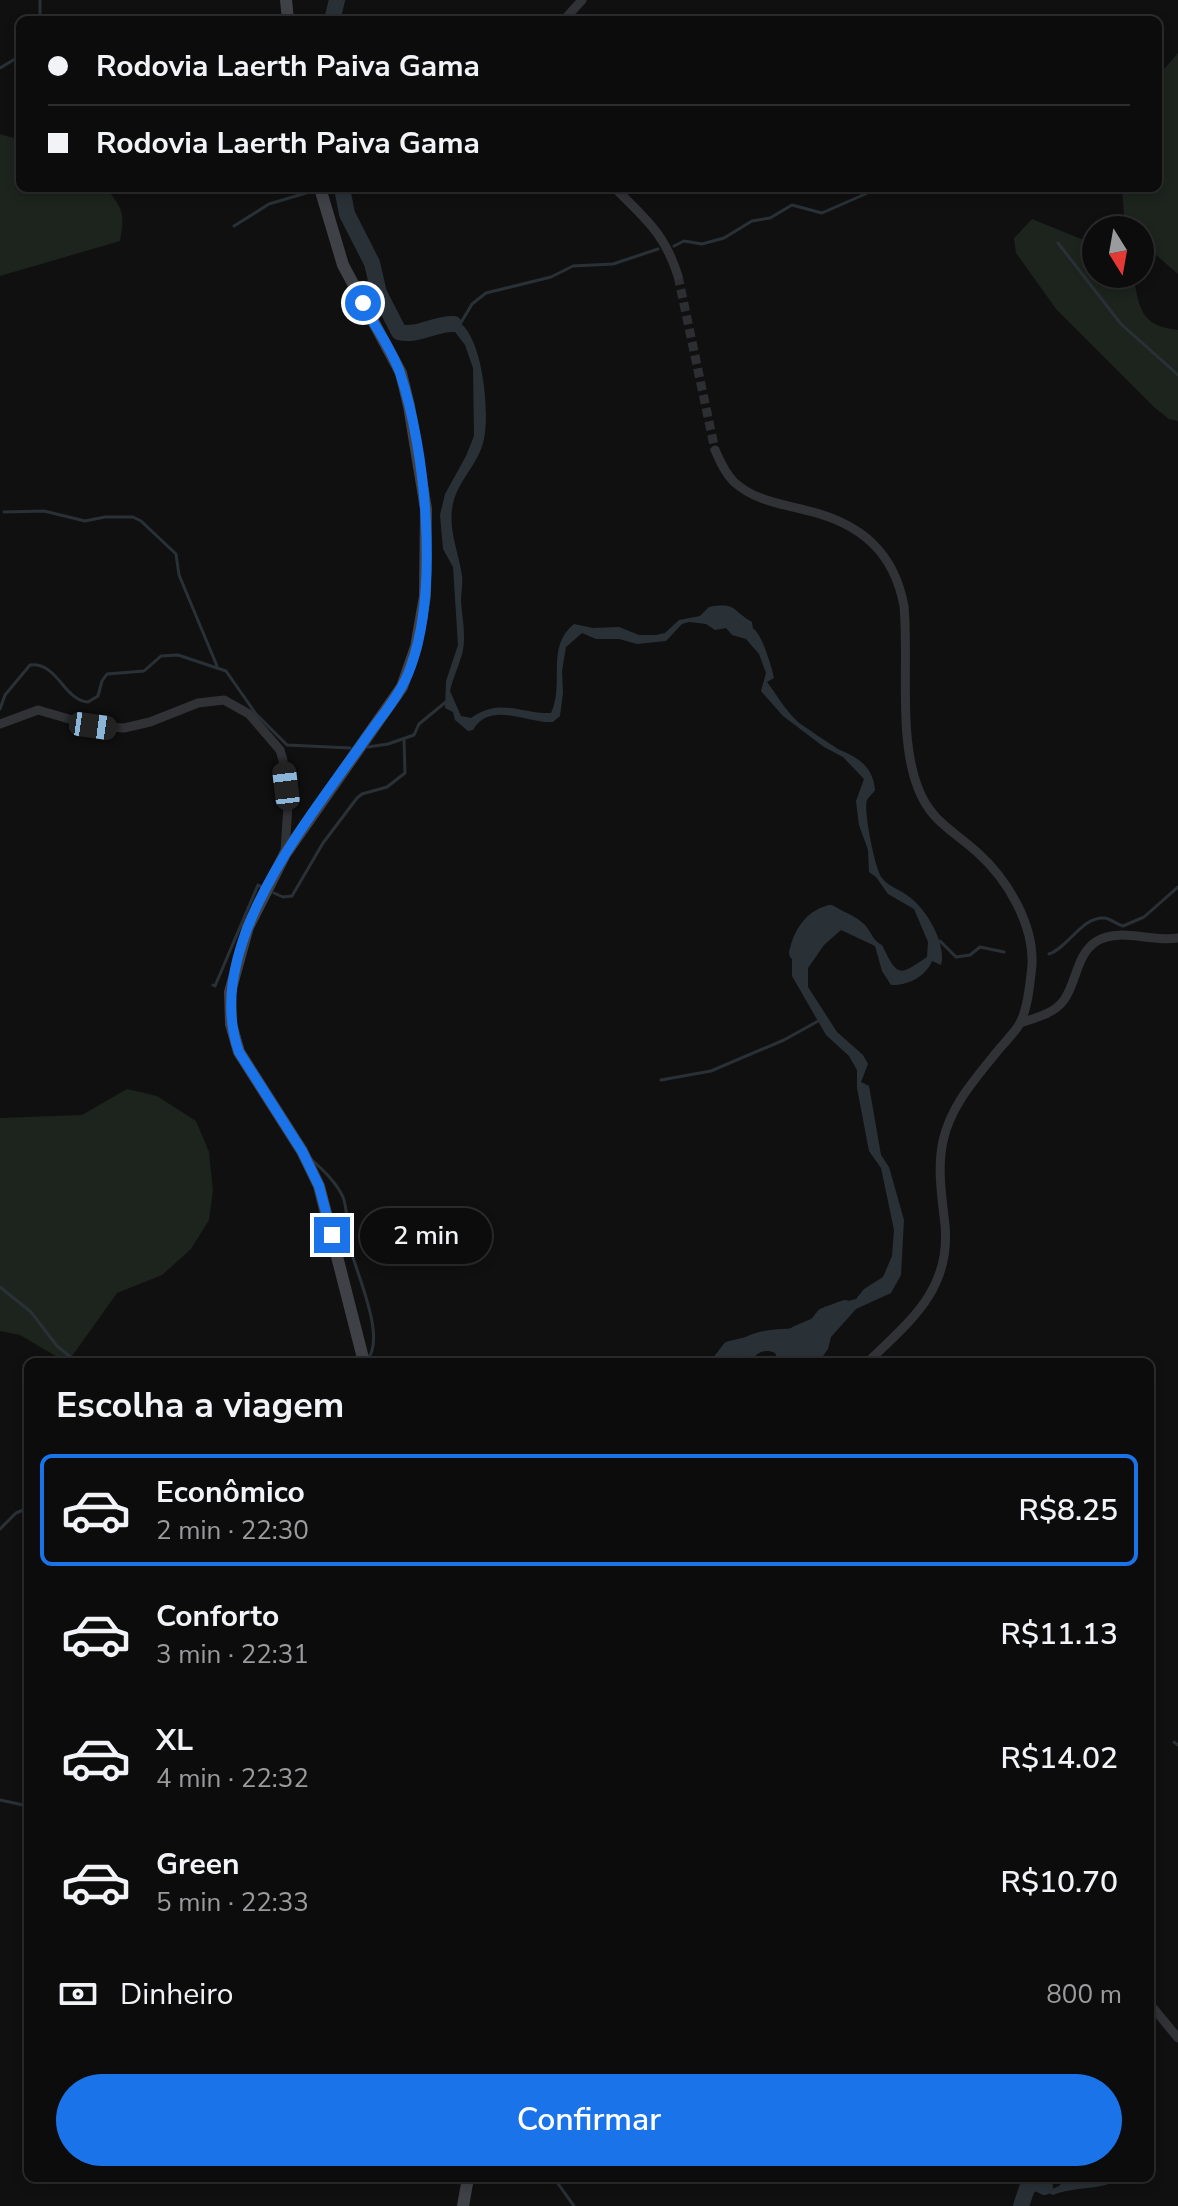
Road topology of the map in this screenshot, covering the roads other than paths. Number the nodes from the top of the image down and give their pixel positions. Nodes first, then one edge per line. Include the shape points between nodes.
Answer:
1 (582, 0) edge
2 (568, 16) edge
3 (321, 192) edge
4 (619, 192) edge
5 (678, 276) tunnel mouth
6 (715, 450) tunnel mouth
7 (0, 724) edge
8 (285, 854) junction
9 (1178, 938) edge
10 (1020, 1023) junction
11 (363, 1358) edge
12 (872, 1358) edge
13 (1154, 2009) edge
14 (1178, 2038) edge
15 (467, 2182) edge
16 (463, 2206) edge

1 - 2 street
3 - 8 main road via 343,265 401,373 426,509 425,596 402,687
4 - 5 street via 655,227
6 - 10 street via 740,487 770,503 848,525 862,532 886,559 904,606 913,772 937,820 980,854 1022,913 1032,961
7 - 8 street via 38,710 93,726 124,728 198,703 224,700 249,714 280,750 288,805
8 - 11 main road via 248,927 230,992 231,1024 239,1052 319,1186
9 - 10 street via 1119,936 1097,941 1084,953 1063,1002
10 - 12 street via 962,1096 944,1136 946,1240 935,1287 920,1311
13 - 14 street
15 - 16 main road

